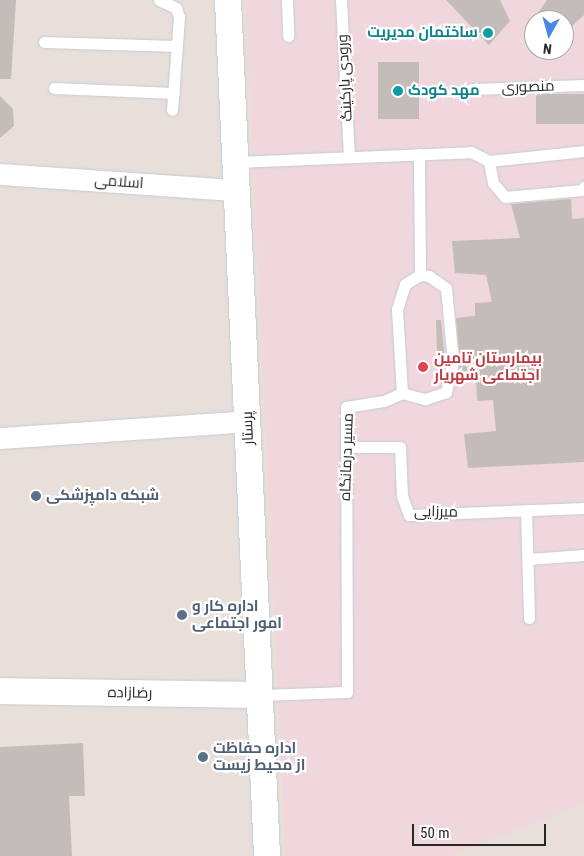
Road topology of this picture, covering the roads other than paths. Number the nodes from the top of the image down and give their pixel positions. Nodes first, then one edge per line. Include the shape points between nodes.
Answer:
1 (159, 0) edge
2 (228, 0) edge
3 (287, 0) edge
4 (341, 0) edge
5 (288, 36) dead end
6 (44, 42) dead end
7 (177, 46) junction
8 (584, 85) edge
9 (54, 88) dead end
10 (471, 88) dead end
11 (174, 93) junction
12 (172, 110) dead end
13 (584, 151) edge
14 (419, 154) junction
15 (349, 157) junction
16 (489, 161) junction
17 (236, 162) junction
18 (0, 174) edge
19 (584, 187) edge
20 (237, 190) junction
21 (420, 275) junction
22 (402, 393) junction
23 (247, 421) junction
24 (0, 438) edge
25 (346, 447) junction
26 (584, 508) edge
27 (526, 510) junction
28 (584, 555) edge
29 (528, 559) junction
30 (529, 618) dead end
31 (0, 691) edge
32 (260, 694) junction
33 (267, 856) edge

1 - 7 lane via 176,8 179,17
2 - 17 street, پرستار
3 - 5 lane
4 - 15 lane, ورودی پارکینگ
6 - 7 lane
7 - 11 lane
8 - 10 lane, منصوری
9 - 11 lane
11 - 12 lane
13 - 16 lane
14 - 15 lane
14 - 16 lane via 471,152
14 - 21 lane
15 - 17 lane
16 - 19 lane via 493,183 505,197 582,190
17 - 20 street, پرستار
18 - 20 street, اسلامی
20 - 23 street, پرستار
21 - 22 lane via 405,284 397,309
21 - 22 lane via 429,276 446,288 453,362 446,392 425,400
22 - 25 lane, مسیر درمانگاه via 384,401 346,407
23 - 24 street
23 - 32 street, پرستار
25 - 27 lane, میرزایی via 400,447 402,496 409,515
25 - 32 lane, مسیر درمانگاه via 347,692
26 - 27 lane, میرزایی
27 - 29 lane
28 - 29 lane
29 - 30 lane
31 - 32 street, رضازاده
32 - 33 street, پرستار

